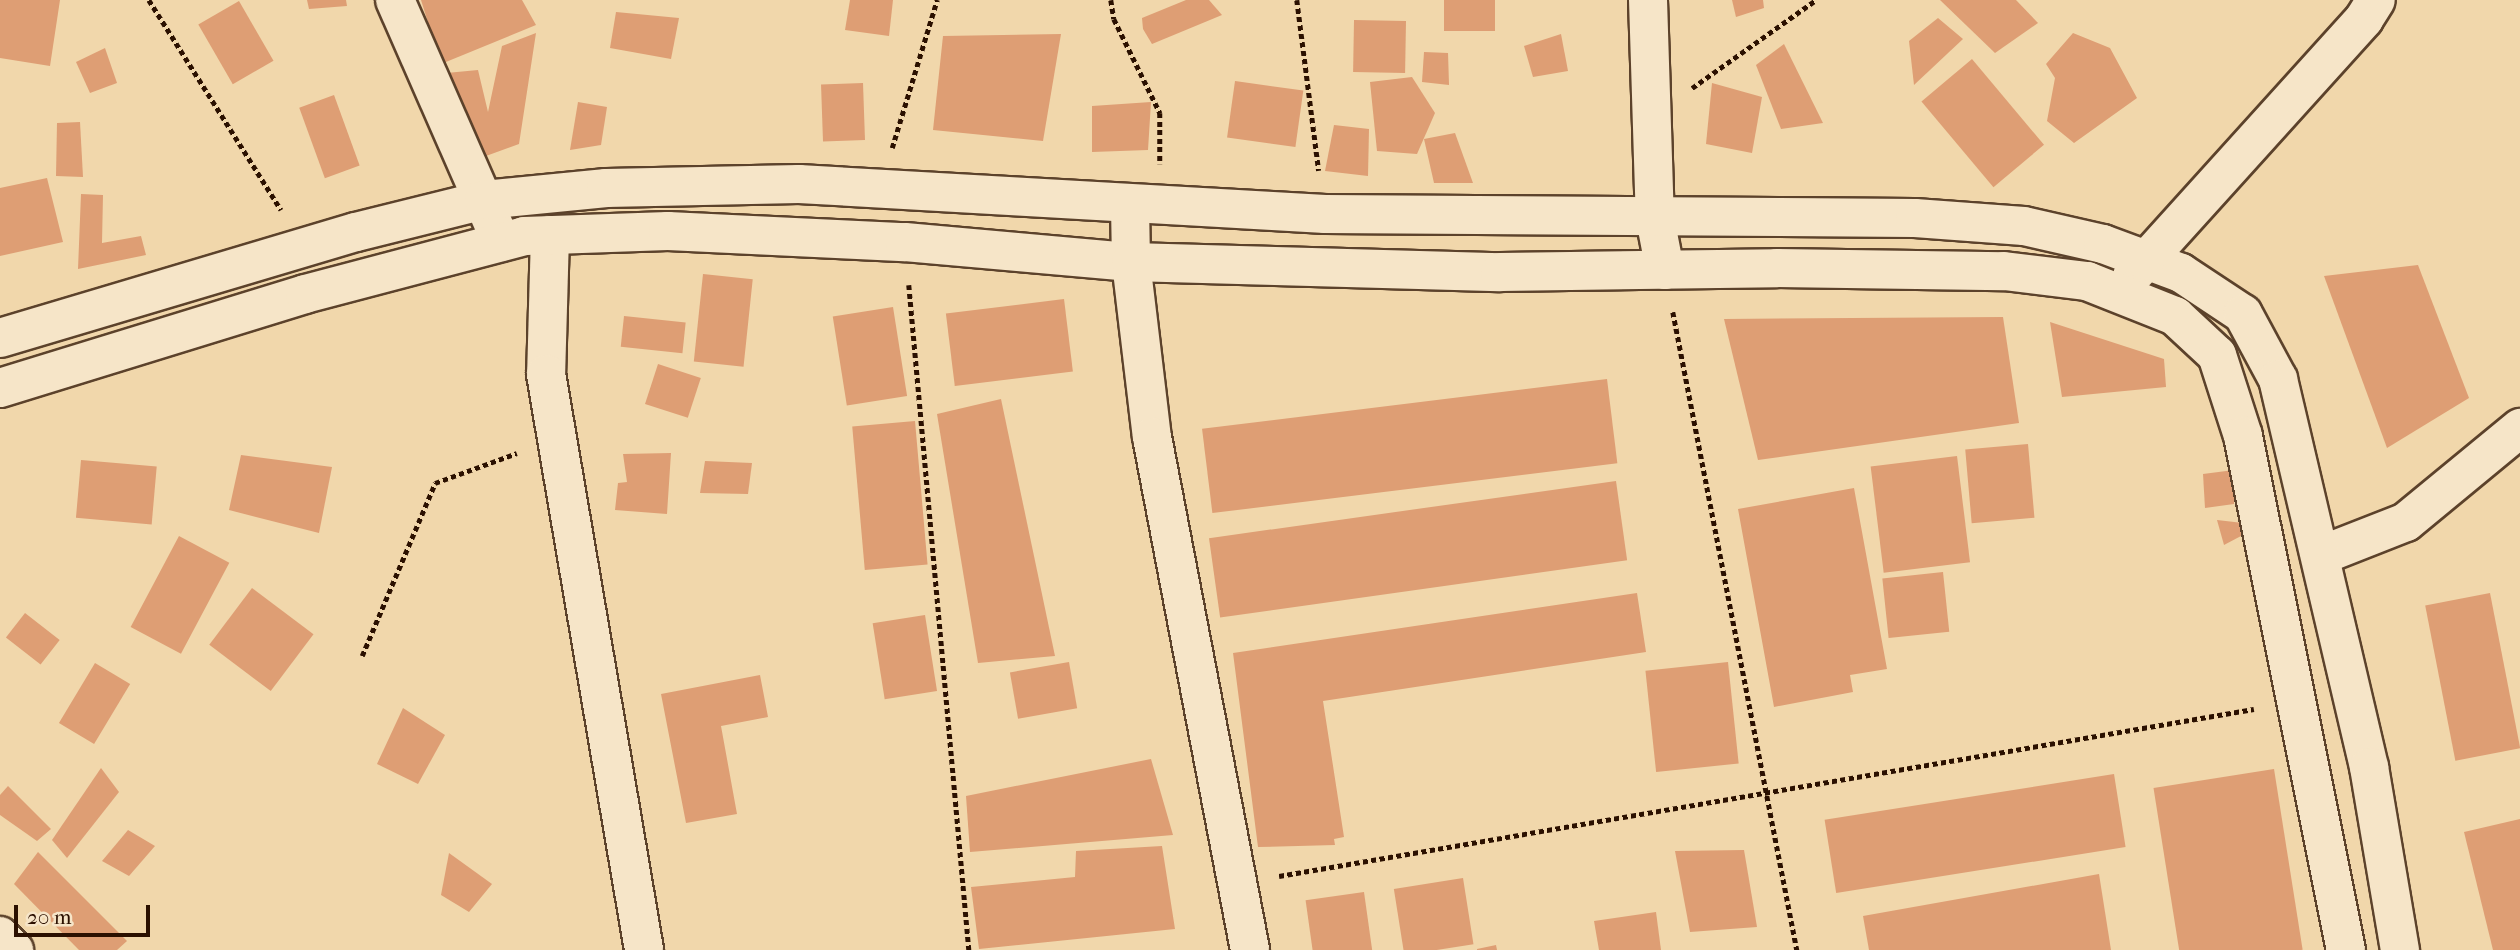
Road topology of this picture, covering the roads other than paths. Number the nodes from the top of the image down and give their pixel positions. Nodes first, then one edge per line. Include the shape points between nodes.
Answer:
1 (395, 0) edge
2 (1648, 0) edge
3 (2376, 0) edge
4 (484, 200) junction
5 (1145, 206) junction
6 (1655, 218) junction
7 (550, 235) junction
8 (501, 242) junction
9 (2146, 260) junction
10 (1131, 262) junction
11 (1665, 270) junction
12 (2118, 293) junction
13 (0, 338) edge
14 (0, 388) edge
15 (2520, 428) edge
16 (2322, 555) junction
17 (0, 936) edge
18 (14, 950) edge
19 (644, 950) edge
20 (1250, 950) edge
21 (2346, 950) edge
22 (2400, 950) edge

1 - 4 street
2 - 6 street
3 - 9 street via 2364,19
4 - 5 street via 606,188 799,184
4 - 8 street
4 - 13 street
5 - 6 street via 1325,214
5 - 10 street
6 - 9 street via 1915,218 2024,226 2103,244
6 - 11 street
7 - 8 street
7 - 10 street via 668,231 905,242
7 - 19 street via 546,374
8 - 14 street via 305,294
9 - 12 street
9 - 16 street via 2181,272 2243,314 2278,379
10 - 11 street via 1500,272
10 - 20 street via 1153,437
11 - 12 street via 2004,271 2087,281
12 - 21 street via 2175,316 2217,355 2243,436
15 - 16 street via 2406,522
16 - 22 street via 2369,767
17 - 18 street

